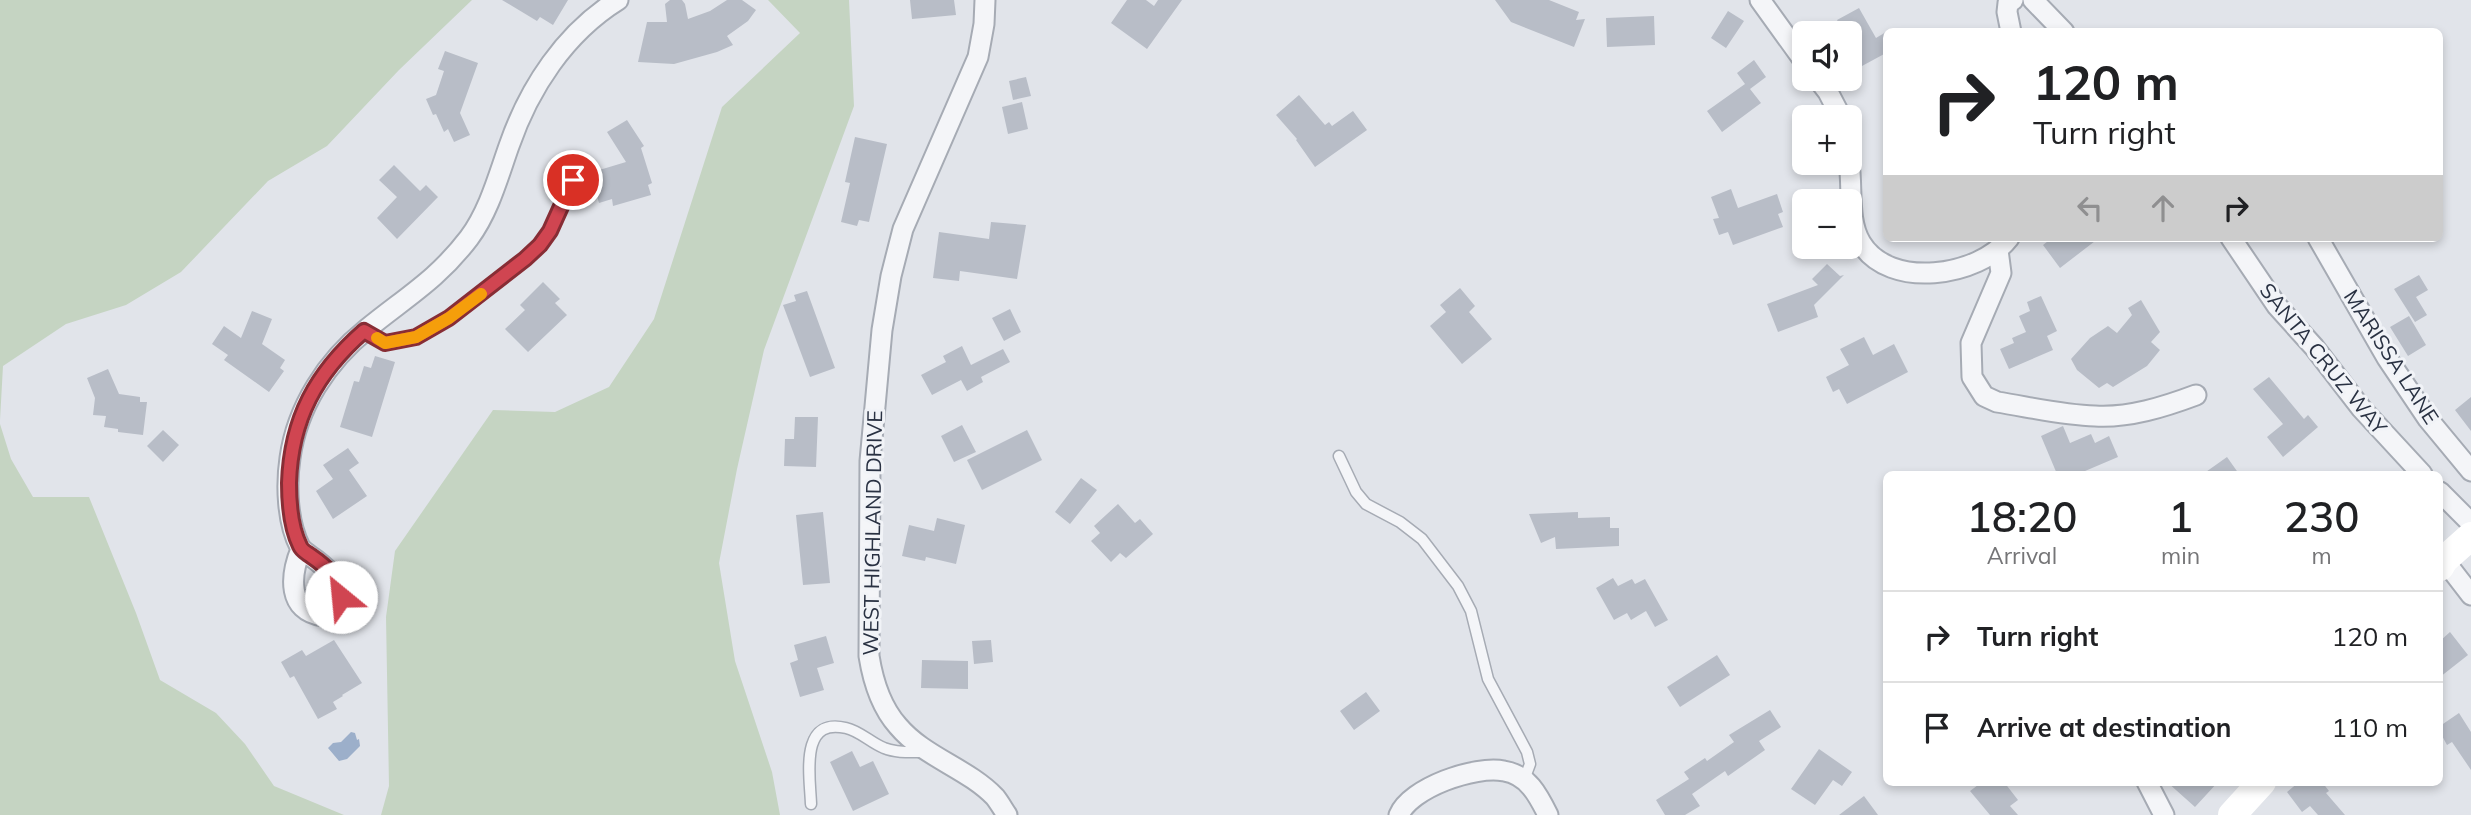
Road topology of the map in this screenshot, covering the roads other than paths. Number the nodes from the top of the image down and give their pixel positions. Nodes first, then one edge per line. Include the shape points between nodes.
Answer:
1 (618, 0) edge
2 (985, 0) edge
3 (1760, 0) edge
4 (2013, 0) edge
5 (2034, 0) edge
6 (2010, 28) edge
7 (2060, 28) edge
8 (1792, 44) edge
9 (1850, 175) edge
10 (573, 180) dead end
11 (2234, 242) edge
12 (2320, 242) edge
13 (2003, 244) edge
14 (364, 331) junction
15 (2196, 396) dead end
16 (1339, 456) dead end
17 (2419, 471) edge
18 (2471, 471) edge
19 (2443, 495) edge
20 (2471, 523) edge
21 (2471, 536) edge
22 (300, 549) dead end
23 (2443, 562) edge
24 (2443, 564) edge
25 (2471, 595) edge
26 (928, 752) junction
27 (1524, 780) junction
28 (2149, 786) edge
29 (2258, 786) edge
30 (811, 804) dead end
31 (1007, 815) edge
32 (1399, 815) edge
33 (1548, 815) edge
34 (2164, 815) edge
35 (2232, 815) edge

1 - 14 street via 583,27 539,81 523,108 481,220 470,237 428,283
2 - 26 street, WEST HIGHLAND DRIVE via 978,57 903,229 891,276 870,461 872,676 898,726
3 - 8 street
4 - 6 street via 2007,12
5 - 7 street
9 - 13 street via 1860,241 1879,261 1897,270 1934,272 1969,267
10 - 14 lane via 540,245 449,318 416,337 385,343
11 - 17 street, SANTA CRUZ WAY via 2277,306
12 - 18 street, MARISSA LANE via 2401,378
13 - 15 street via 2001,273 1971,342 1972,377 1984,396 1997,402 2096,417 2129,414
14 - 22 street via 317,383 299,421 290,460 289,499
16 - 27 lane via 1366,504 1422,539 1458,586 1471,611 1488,679 1527,752 1530,764
19 - 20 street
21 - 23 street
24 - 25 street
26 - 30 lane via 885,749 848,728 821,730 812,740 809,761
26 - 31 street, WEST HIGHLAND DRIVE via 994,796
27 - 32 street via 1504,771 1468,773 1413,796
27 - 33 street via 1535,789
28 - 34 street
29 - 35 street

